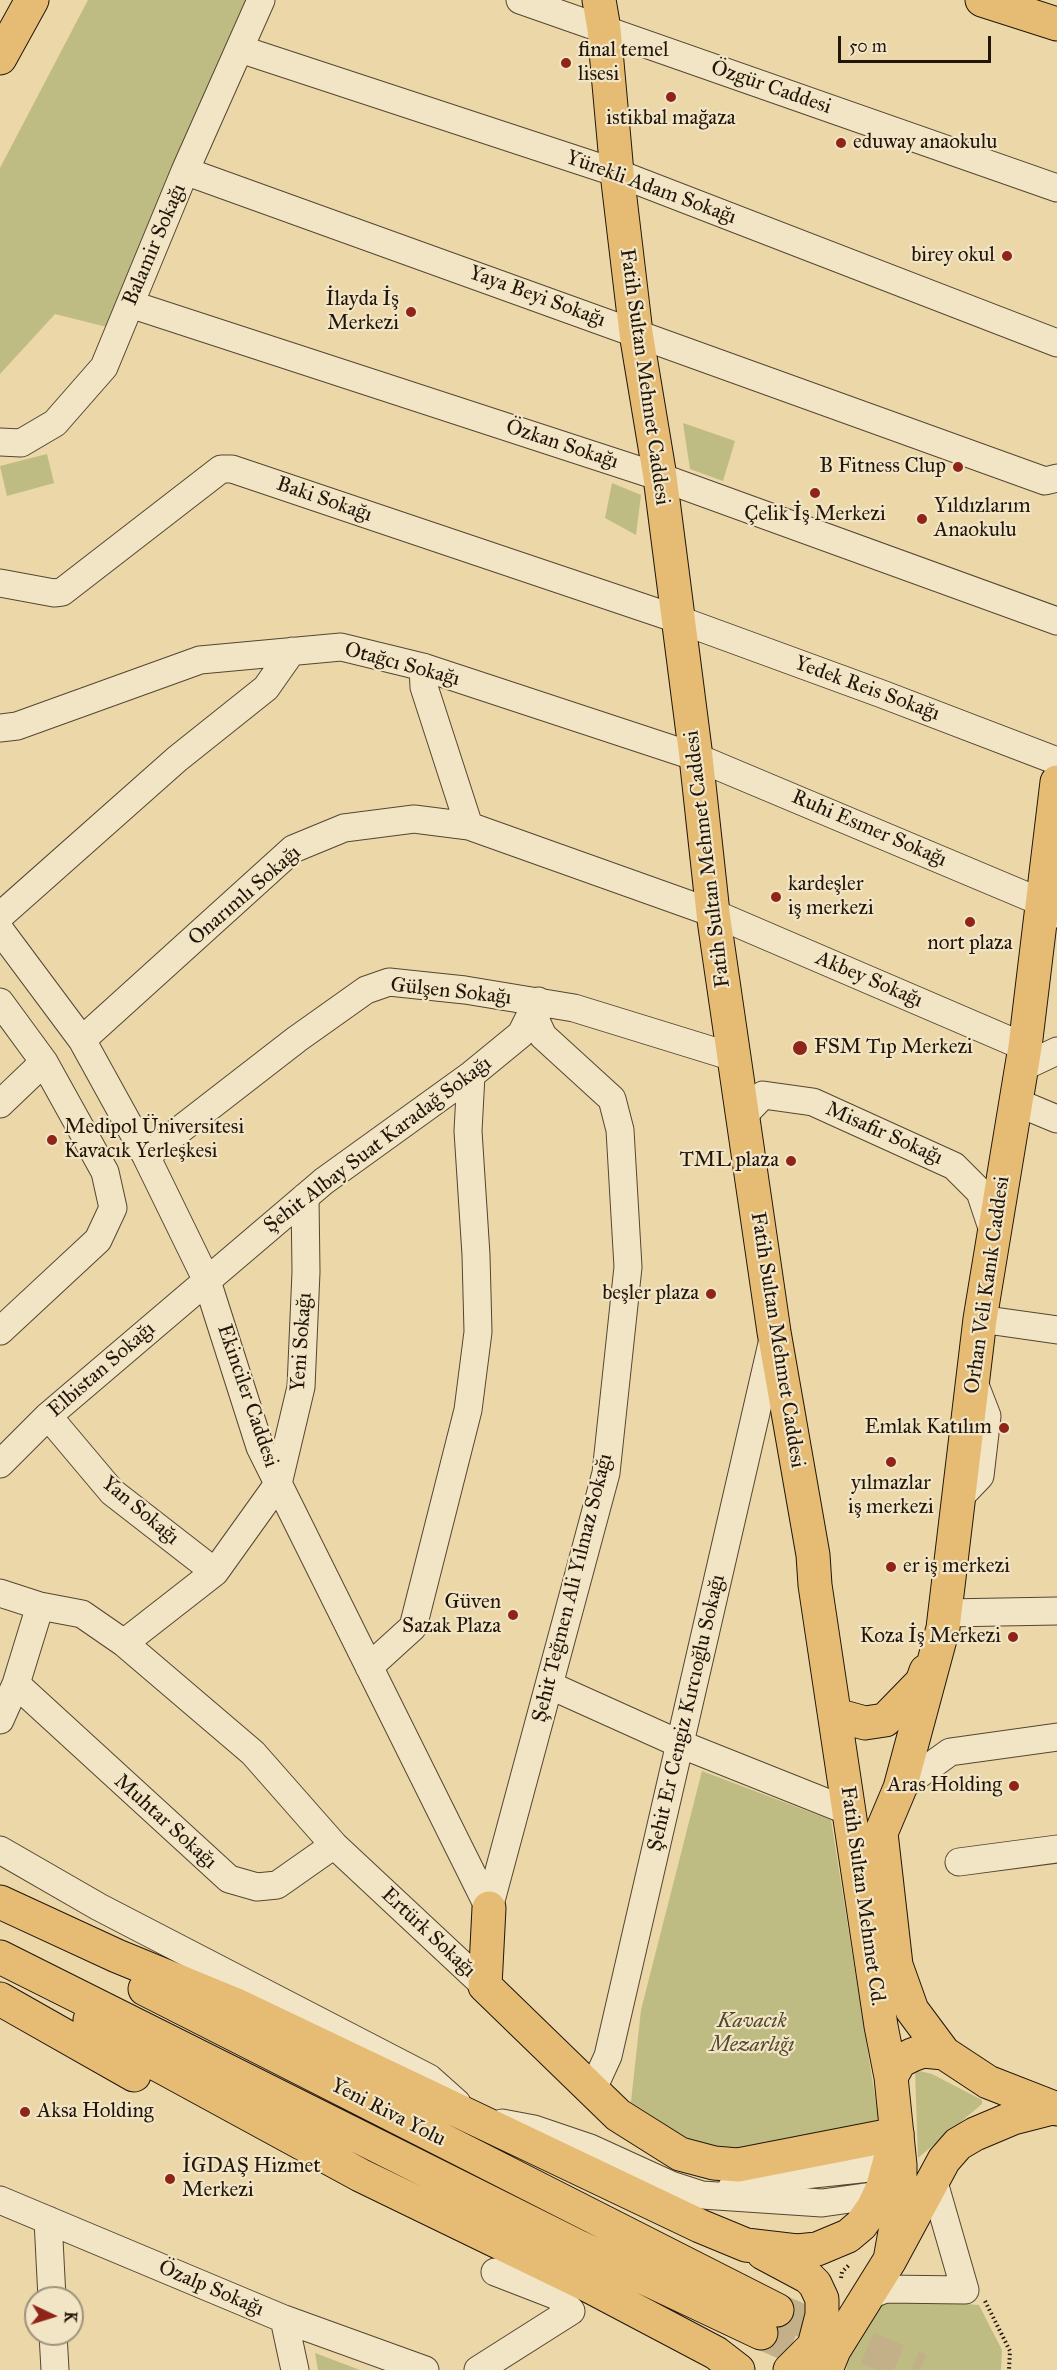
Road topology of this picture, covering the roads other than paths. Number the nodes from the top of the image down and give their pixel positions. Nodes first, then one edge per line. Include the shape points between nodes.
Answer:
1 (32, 0) edge
2 (261, 0) edge
3 (520, 0) edge
4 (1003, 3) edge
5 (601, 15) edge
6 (1057, 24) edge
7 (7, 46) edge
8 (240, 49) junction
9 (0, 65) edge
10 (185, 171) junction
11 (617, 173) junction
12 (1057, 188) edge
13 (130, 304) junction
14 (636, 333) junction
15 (1057, 343) edge
16 (0, 442) edge
17 (660, 477) junction
18 (1057, 478) edge
19 (0, 583) edge
20 (677, 619) junction
21 (1057, 621) edge
22 (292, 651) junction
23 (423, 667) junction
24 (0, 728) edge
25 (696, 757) junction
26 (1057, 761) edge
27 (1057, 782) edge
28 (469, 826) junction
29 (1049, 908) edge
30 (713, 914) junction
31 (0, 916) edge
32 (0, 930) edge
33 (538, 1001) junction
34 (0, 1002) edge
35 (82, 1041) junction
36 (1057, 1051) edge
37 (733, 1057) junction
38 (1023, 1058) junction
39 (44, 1062) junction
40 (471, 1075) junction
41 (1016, 1102) junction
42 (0, 1104) edge
43 (742, 1117) junction
44 (1057, 1119) edge
45 (146, 1156) junction
46 (305, 1197) junction
47 (994, 1234) junction
48 (207, 1281) junction
49 (980, 1319) junction
50 (0, 1330) edge
51 (1057, 1330) edge
52 (774, 1332) junction
53 (48, 1416) junction
54 (0, 1464) edge
55 (278, 1484) junction
56 (215, 1572) junction
57 (0, 1593) edge
58 (40, 1606) junction
59 (1057, 1611) edge
60 (945, 1620) junction
61 (124, 1643) junction
62 (369, 1667) junction
63 (15, 1684) junction
64 (549, 1685) junction
65 (836, 1715) junction
66 (0, 1720) edge
67 (917, 1725) junction
68 (1057, 1737) edge
69 (680, 1743) junction
70 (950, 1752) junction
71 (900, 1788) junction
72 (848, 1811) junction
73 (334, 1845) junction
74 (1057, 1849) edge
75 (0, 1850) edge
76 (960, 1862) dead end
77 (0, 1902) edge
78 (489, 1908) junction
79 (0, 1915) edge
80 (13, 1964) edge
81 (485, 1986) junction
82 (0, 1999) edge
83 (944, 2053) junction
84 (891, 2077) junction
85 (592, 2091) junction
86 (1054, 2108) edge
87 (472, 2117) junction
88 (897, 2134) junction
89 (360, 2175) junction
90 (933, 2179) junction
91 (883, 2181) junction
92 (702, 2195) junction
93 (0, 2200) edge
94 (48, 2220) junction
95 (746, 2245) junction
96 (890, 2260) junction
97 (495, 2272) dead end
98 (51, 2286) edge
99 (868, 2296) junction
100 (284, 2319) junction
101 (54, 2346) edge
102 (729, 2363) edge
103 (55, 2370) edge
104 (296, 2370) edge
105 (425, 2370) edge
106 (478, 2370) edge
107 (790, 2370) edge
108 (826, 2370) edge

1 - 7 main road
2 - 8 street, Balamir Sokağı
3 - 5 street, Özgür Caddesi
4 - 6 main road
5 - 11 main road, Fatih Sultan Mehmet Caddesi
5 - 12 street, Özgür Caddesi
7 - 9 main road
8 - 10 street, Balamir Sokağı
8 - 11 street, Yürekli Adam Sokağı
10 - 13 street, Balamir Sokağı
10 - 14 street, Yaya Beyi Sokağı
11 - 14 main road, Fatih Sultan Mehmet Caddesi
11 - 15 street, Yürekli Adam Sokağı
13 - 16 street, Balamir Sokağı via 104,367 54,423 21,443
13 - 17 street, Özkan Sokağı
14 - 17 main road, Fatih Sultan Mehmet Caddesi
14 - 18 street, Yaya Beyi Sokağı via 1045,481
17 - 20 main road, Fatih Sultan Mehmet Caddesi
17 - 21 street, Özkan Sokağı
19 - 20 street, Baki Sokağı via 62,592 226,468
20 - 25 main road, Fatih Sultan Mehmet Caddesi
20 - 26 street, Yedek Reis Sokağı
22 - 23 street, Otağcı Sokağı via 340,647
22 - 24 street, Otağcı Sokağı via 200,660 17,726
22 - 31 street via 266,688 177,759
23 - 25 street, Otağcı Sokağı
23 - 28 street via 423,687
25 - 29 street, Ruhi Esmer Sokağı
25 - 30 main road, Fatih Sultan Mehmet Caddesi
27 - 29 main road, Orhan Veli Kanık Caddesi
28 - 30 street, Onarımlı Sokağı
28 - 35 street, Onarımlı Sokağı via 414,819 344,828 293,849
29 - 38 main road, Orhan Veli Kanık Caddesi
30 - 37 main road, Fatih Sultan Mehmet Caddesi
30 - 38 street, Akbey Sokağı
32 - 35 street, Ekinciler Caddesi
33 - 37 street, Gülşen Sokağı via 574,1008
33 - 40 street, Şehit Albay Suat Karadağ Sokağı via 520,1034
33 - 45 street, Gülşen Sokağı via 388,981 366,990 297,1039
33 - 64 street, Şehit Teğmen Ali Yılmaz Sokağı via 536,1021 543,1036 612,1099 620,1130 628,1267 606,1473
34 - 39 street
35 - 45 street, Ekinciler Caddesi
36 - 38 street
37 - 43 main road, Fatih Sultan Mehmet Caddesi
38 - 41 main road, Orhan Veli Kanık Caddesi
39 - 42 street
39 - 50 street via 105,1172 113,1208 98,1240
40 - 46 street, Şehit Albay Suat Karadağ Sokağı
40 - 62 street via 468,1131 478,1332 468,1410 413,1627
41 - 44 street
41 - 47 main road, Orhan Veli Kanık Caddesi
43 - 47 street, Misafir Sokağı via 763,1095 813,1102 954,1166 980,1192
43 - 52 main road, Fatih Sultan Mehmet Caddesi
45 - 48 street, Ekinciler Caddesi
46 - 48 street, Şehit Albay Suat Karadağ Sokağı
46 - 55 street, Yeni Sokağı via 302,1387
47 - 49 main road, Orhan Veli Kanık Caddesi
48 - 53 street, Elbistan Sokağı
48 - 55 street, Ekinciler Caddesi via 260,1447
49 - 51 street
49 - 60 main road, Orhan Veli Kanık Caddesi
52 - 65 main road, Fatih Sultan Mehmet Caddesi
52 - 69 street, Şehit Er Cengiz Kırcıoğlu Sokağı
53 - 54 street, Elbistan Sokağı
53 - 56 street, Yan Sokağı via 112,1492
55 - 56 street
55 - 62 street, Ekinciler Caddesi
56 - 61 street
57 - 58 street, Ertürk Sokağı
58 - 61 street, Ertürk Sokağı via 82,1614
58 - 63 street
59 - 60 street
60 - 65 main road via 922,1682 885,1720 865,1723
60 - 67 main road, Orhan Veli Kanık Caddesi
61 - 73 street, Ertürk Sokağı via 253,1753
62 - 78 street, Ekinciler Caddesi
63 - 66 street
63 - 73 street, Muhtar Sokağı via 229,1879 257,1887 277,1885
64 - 69 street
64 - 78 street, Şehit Teğmen Ali Yılmaz Sokağı
65 - 72 main road, Fatih Sultan Mehmet Cd.
67 - 70 street
67 - 71 main road, Orhan Veli Kanık Caddesi
68 - 70 street
69 - 72 street
69 - 85 street, Şehit Er Cengiz Kırcıoğlu Sokağı via 608,2056
70 - 71 street
71 - 83 main road, Orhan Veli Kanık Caddesi via 881,1833 896,1965 912,2010
72 - 84 main road, Fatih Sultan Mehmet Cd.
73 - 81 street, Ertürk Sokağı
74 - 76 street
75 - 87 street via 99,1907 429,2078
77 - 87 main road via 234,2004
78 - 81 main road, Şehit Teğmen Ali Yılmaz Sokağı
79 - 80 main road, Yeni Riva Yolu via 769,2322 579,2247
80 - 89 main road via 127,2048
81 - 85 main road, Ertürk Sokağı
82 - 89 main road via 278,2156
83 - 84 main road via 923,2051 912,2055 900,2061
83 - 86 main road, Orhan Veli Kanık Caddesi via 988,2082
84 - 88 main road, Fatih Sultan Mehmet Cd.
85 - 88 main road, Ertürk Sokağı via 618,2115 680,2154 714,2163 738,2165
86 - 90 main road via 1013,2118 975,2134 958,2145
87 - 92 street via 534,2129
87 - 95 main road
88 - 91 main road
88 - 96 main road, Fatih Sultan Mehmet Cd. via 900,2204
89 - 102 main road via 592,2288
90 - 96 main road
90 - 99 street via 965,2290 885,2289
91 - 92 street via 822,2203
91 - 95 main road via 861,2225 833,2244 797,2251
92 - 95 street
93 - 94 street, Özalp Sokağı
94 - 98 street
94 - 100 street, Özalp Sokağı
95 - 107 main road via 808,2277 822,2299 814,2346
96 - 99 main road
97 - 106 street via 557,2296 571,2311
99 - 108 main road
100 - 104 street
100 - 105 street, Özalp Sokağı
101 - 103 street

